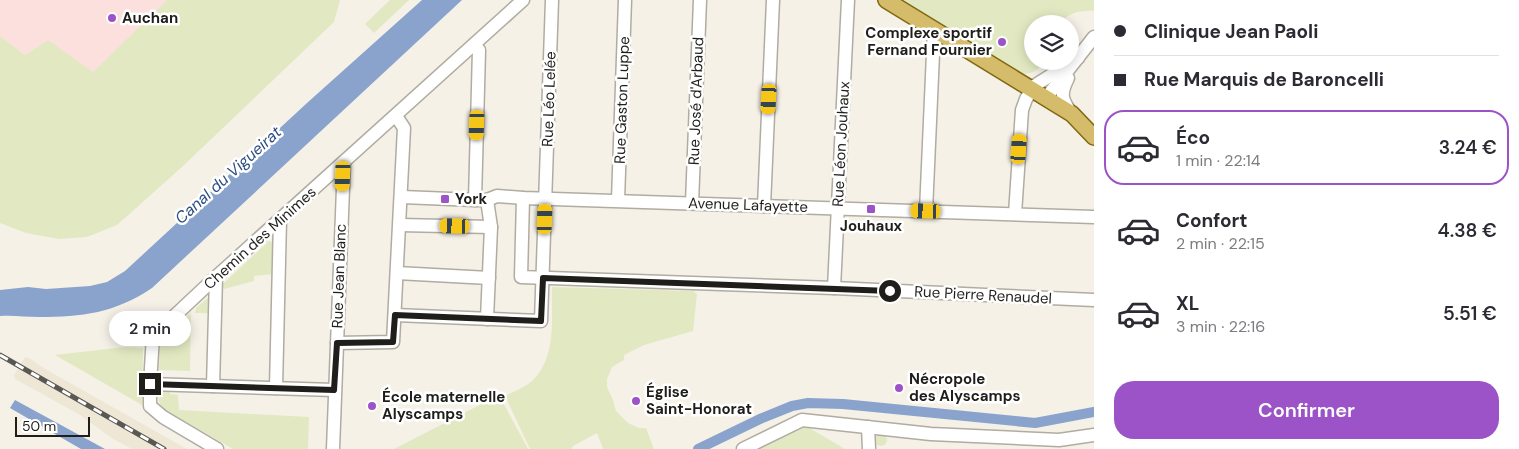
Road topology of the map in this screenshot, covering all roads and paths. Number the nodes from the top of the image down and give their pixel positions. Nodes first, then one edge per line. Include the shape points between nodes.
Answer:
1 (523, 0) edge
2 (552, 0) edge
3 (625, 0) edge
4 (700, 0) edge
5 (773, 0) edge
6 (848, 0) edge
7 (886, 0) edge
8 (934, 31) junction
9 (474, 45) junction
10 (1092, 45) edge
11 (1079, 56) edge
12 (1064, 70) edge
13 (1071, 70) edge
14 (1040, 94) junction
15 (1072, 114) junction
16 (396, 116) junction
17 (1094, 137) edge
18 (344, 162) junction
19 (402, 197) junction
20 (522, 198) junction
21 (546, 199) junction
22 (481, 200) junction
23 (618, 200) junction
24 (692, 203) junction
25 (764, 206) junction
26 (838, 208) junction
27 (926, 211) junction
28 (1015, 214) junction
29 (1094, 217) edge
30 (280, 219) junction
31 (400, 225) junction
32 (492, 227) junction
33 (397, 273) junction
34 (216, 277) junction
35 (489, 278) junction
36 (543, 278) junction
37 (834, 288) junction
38 (1094, 300) edge
39 (395, 315) junction
40 (487, 318) junction
41 (337, 343) junction
42 (150, 384) junction
43 (213, 386) junction
44 (276, 388) junction
45 (334, 390) junction
46 (868, 427) junction
47 (1094, 435) edge
48 (217, 449) edge
49 (332, 449) edge
50 (743, 449) edge
51 (869, 449) edge

1 - 9 street, Chemin des Minimes
2 - 21 street, Rue Léo Lelée
3 - 23 street, Rue Gaston Luppe
4 - 24 street, Rue José d'Arbaud
5 - 25 street
6 - 26 street, Rue Léon Jouhaux
7 - 8 main road
8 - 14 main road
8 - 27 street
9 - 16 street, Chemin des Minimes
9 - 22 street via 479,50
10 - 11 street
12 - 14 street
13 - 15 street via 1062,99
14 - 15 main road
14 - 28 street via 1026,99 1022,110
15 - 17 main road
16 - 18 street, Chemin des Minimes
16 - 19 street via 404,128
18 - 30 street, Chemin des Minimes
18 - 41 street, Rue Jean Blanc
19 - 22 street, Avenue Lafayette
19 - 31 street
20 - 21 street, Avenue Lafayette
20 - 22 street, Avenue Lafayette via 497,196
20 - 36 street, Rue Pierre Renaudel via 521,277
21 - 23 street, Avenue Lafayette
21 - 36 street, Rue Léo Lelée
22 - 32 street
23 - 24 street, Avenue Lafayette
24 - 25 street, Avenue Lafayette
25 - 26 street, Avenue Lafayette
26 - 27 street, Avenue Lafayette
26 - 37 street, Rue Léon Jouhaux
27 - 28 street, Avenue Lafayette
28 - 29 street, Avenue Lafayette
30 - 34 street, Chemin des Minimes
30 - 44 street
31 - 32 street
31 - 33 street
32 - 35 street
33 - 35 street
33 - 39 street
34 - 42 street, Chemin des Minimes via 153,336
34 - 43 street
35 - 40 street
36 - 37 street, Rue Pierre Renaudel
36 - 40 street, Rue Léo Lelée via 541,321
37 - 38 street, Rue Pierre Renaudel
39 - 40 street
39 - 41 street via 393,342
41 - 45 street, Rue Jean Blanc
42 - 43 street
42 - 48 street, Chemin des Minimes via 150,406
43 - 44 street
44 - 45 street
45 - 49 street, Rue Jean Blanc
46 - 47 street via 931,434 1059,440
46 - 50 street via 802,420
46 - 51 street

